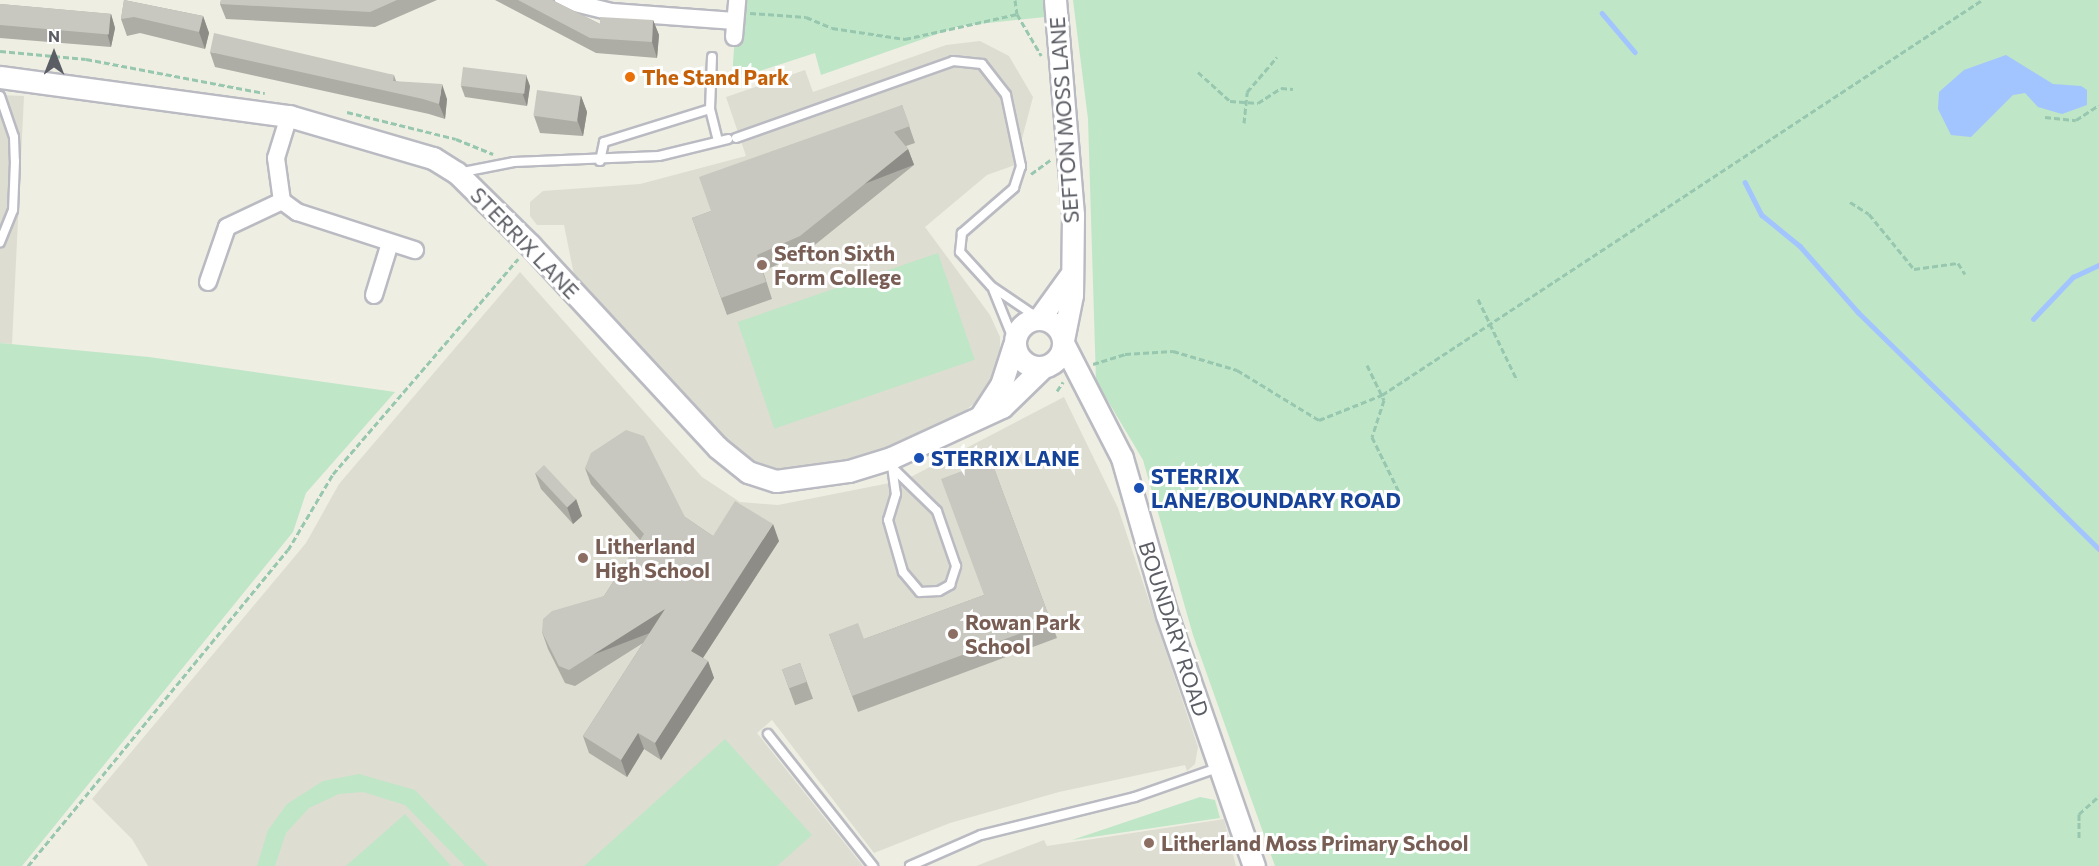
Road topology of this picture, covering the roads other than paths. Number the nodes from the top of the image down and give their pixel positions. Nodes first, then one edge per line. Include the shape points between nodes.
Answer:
1 (562, 0) edge
2 (1055, 0) edge
3 (736, 18) edge
4 (712, 57) dead end
5 (1, 86) edge
6 (710, 110) junction
7 (289, 116) junction
8 (718, 141) junction
9 (600, 161) junction
10 (457, 173) junction
11 (282, 201) junction
12 (0, 242) edge
13 (390, 243) junction
14 (415, 250) dead end
15 (1070, 276) junction
16 (208, 282) dead end
17 (991, 286) junction
18 (374, 295) dead end
19 (1039, 319) junction
20 (1063, 341) junction
21 (1014, 343) junction
22 (1043, 368) junction
23 (1085, 396) junction
24 (981, 415) junction
25 (893, 464) junction
26 (768, 734) dead end
27 (1222, 767) junction
28 (873, 866) edge
29 (910, 866) edge
30 (1254, 866) edge

1 - 3 street via 612,12
2 - 15 street, SEFTON MOSS LANE via 1072,163
4 - 6 lane
5 - 7 street, STERRIX LANE
5 - 12 lane via 15,137 15,161 13,210
6 - 8 lane
6 - 9 lane via 604,142
7 - 10 street, STERRIX LANE via 398,144
7 - 11 street via 276,158
8 - 9 lane via 692,151
8 - 17 lane via 953,61 982,64 1006,95 1020,156 1014,188 966,227 959,240 963,258
9 - 10 lane via 514,162
10 - 25 street, STERRIX LANE via 530,245 717,447 748,472 776,481
11 - 13 street via 297,212
11 - 16 street via 227,227
13 - 14 street
13 - 18 street
15 - 19 street
15 - 20 street, SEFTON MOSS LANE
17 - 19 lane
17 - 21 lane
19 - 20 street via 1052,323
19 - 21 street via 1024,323
20 - 22 street via 1055,361
20 - 23 street, BOUNDARY ROAD
21 - 22 street via 1020,360
21 - 24 street via 1001,385
22 - 23 street, BOUNDARY ROAD
22 - 24 street, STERRIX LANE via 1002,407
23 - 27 street, BOUNDARY ROAD via 1122,458 1167,615
24 - 25 street, STERRIX LANE
25 - 25 lane via 937,511 956,567 950,585 939,591 920,592 903,572 888,520 896,494
26 - 28 lane
27 - 29 lane via 1135,797 981,835
27 - 30 street, BOUNDARY ROAD

